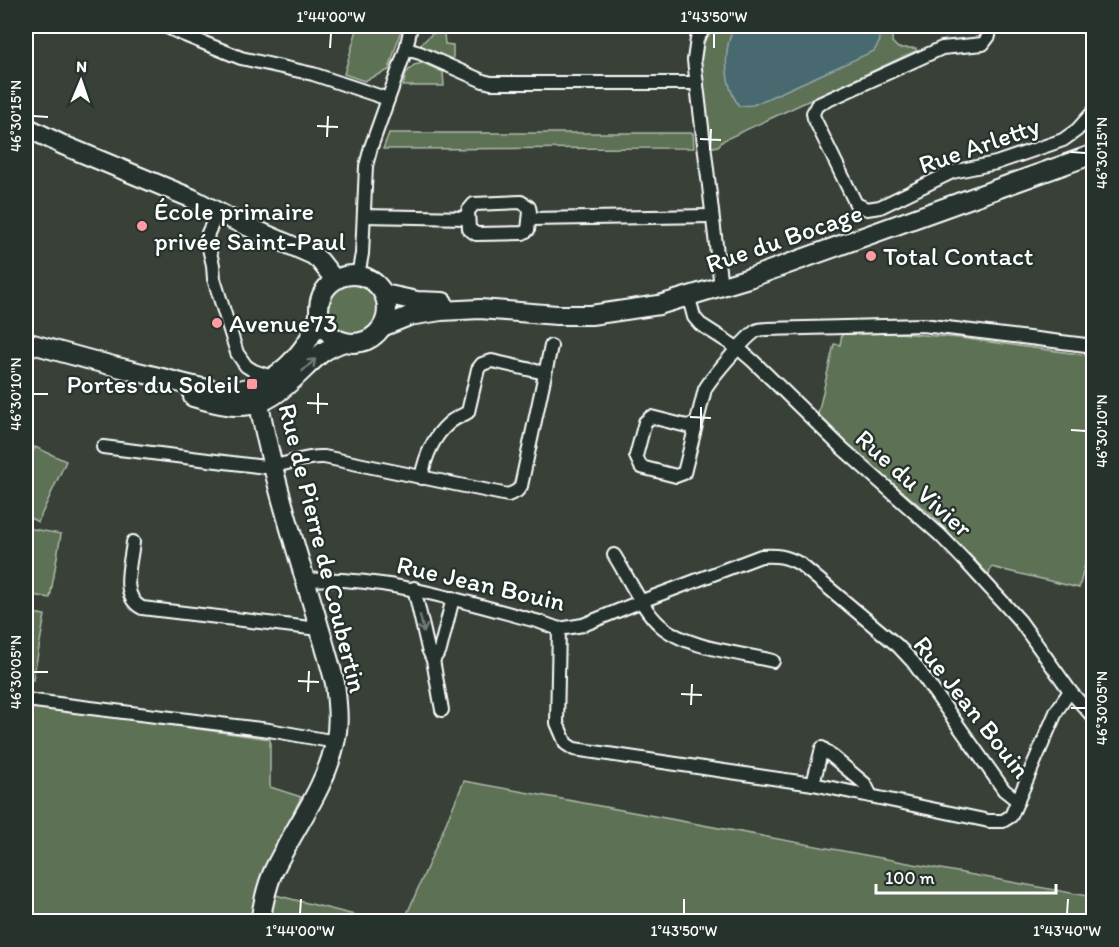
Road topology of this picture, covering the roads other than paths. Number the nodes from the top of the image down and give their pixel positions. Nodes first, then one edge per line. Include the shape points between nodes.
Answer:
1 (165, 26) edge
2 (411, 26) edge
3 (706, 26) edge
4 (990, 26) edge
5 (406, 49) junction
6 (697, 83) junction
7 (388, 99) junction
8 (1094, 111) edge
9 (26, 127) edge
10 (1094, 154) edge
11 (218, 212) junction
12 (364, 216) junction
13 (711, 216) junction
14 (468, 218) junction
15 (530, 219) junction
16 (358, 275) junction
17 (335, 280) junction
18 (721, 287) junction
19 (384, 294) junction
20 (689, 298) junction
21 (480, 309) junction
22 (319, 316) junction
23 (382, 327) junction
24 (26, 342) edge
25 (344, 342) junction
26 (551, 346) dead end
27 (1094, 346) edge
28 (739, 349) junction
29 (545, 373) junction
30 (274, 378) junction
31 (258, 395) junction
32 (696, 423) junction
33 (103, 447) dead end
34 (273, 467) junction
35 (421, 478) junction
36 (133, 542) dead end
37 (614, 555) dead end
38 (305, 580) junction
39 (414, 588) junction
40 (453, 598) junction
41 (642, 601) junction
42 (318, 627) junction
43 (559, 629) junction
44 (433, 660) junction
45 (773, 661) dead end
46 (1070, 690) junction
47 (26, 700) edge
48 (442, 710) dead end
49 (1094, 718) edge
50 (336, 742) junction
51 (813, 784) junction
52 (871, 796) junction
53 (1018, 801) junction
54 (260, 921) edge

1 - 7 street via 241,58 313,74
2 - 5 street
3 - 6 street via 694,46
4 - 8 street, Rue Arletty via 983,44 942,48 817,105 814,118 856,204 867,209 880,207 952,172 996,164 1063,140
5 - 6 street via 492,83
5 - 7 street
6 - 13 street
7 - 12 street via 366,166
9 - 11 main road
10 - 18 main road, Rue du Bocage
11 - 17 main road via 313,255
11 - 30 street via 208,233 208,248 237,354 246,366
12 - 14 street
12 - 16 street
13 - 15 street
13 - 18 street
14 - 15 street via 469,229 476,234 523,233 528,230
14 - 15 street via 474,204 521,202 529,207
16 - 17 main road
16 - 19 main road via 373,282
17 - 22 main road via 321,296
18 - 20 main road, Rue du Bocage
19 - 21 main road, Rue du Bocage
19 - 23 main road via 387,311
20 - 21 main road, Rue du Bocage via 591,315
20 - 28 street, Rue du Vivier via 700,324
21 - 23 main road, Rue du Bocage via 409,316
22 - 25 main road via 328,333
22 - 30 main road via 305,346
23 - 25 main road via 366,341
24 - 31 main road via 104,364 214,403 241,407
31 -> 25 main road via 267,400 322,353
26 - 29 street
27 - 28 street via 906,324 766,329 757,331
28 - 32 street via 710,380
28 - 46 street, Rue du Vivier via 947,542 1020,621
29 - 35 street via 492,361 482,364 468,412 448,423 438,435
29 - 35 street via 517,491 502,495
30 - 31 main road
31 - 34 main road, Rue de Pierre de Coubertin
32 - 32 street via 684,473 676,476 641,467 636,456 645,422 651,417 687,426
33 - 34 street
34 - 35 street via 324,457
34 - 38 main road, Rue de Pierre de Coubertin
36 - 42 street via 128,590 130,598 142,608
37 - 41 street
38 - 39 street, Rue Jean Bouin via 363,581
38 - 42 main road, Rue de Pierre de Coubertin
39 - 40 street, Rue Jean Bouin
39 -> 44 street
40 - 43 street, Rue Jean Bouin
40 - 44 street via 440,650
41 - 43 street, Rue Jean Bouin via 583,625
41 - 45 street via 660,625 689,641
41 - 53 street, Rue Jean Bouin via 761,556 788,557 898,646 1004,790
42 - 50 main road, Rue de Pierre de Coubertin via 335,683
43 - 51 street via 557,723 566,744 583,751
44 - 48 street
46 - 49 street, Rue du Vivier
46 - 53 street via 1057,710
47 - 50 street
50 - 54 main road, Rue de Pierre de Coubertin via 314,798 272,875
51 - 52 street
51 - 52 street via 822,748 865,784
52 - 53 street via 989,821 1003,821 1011,816

